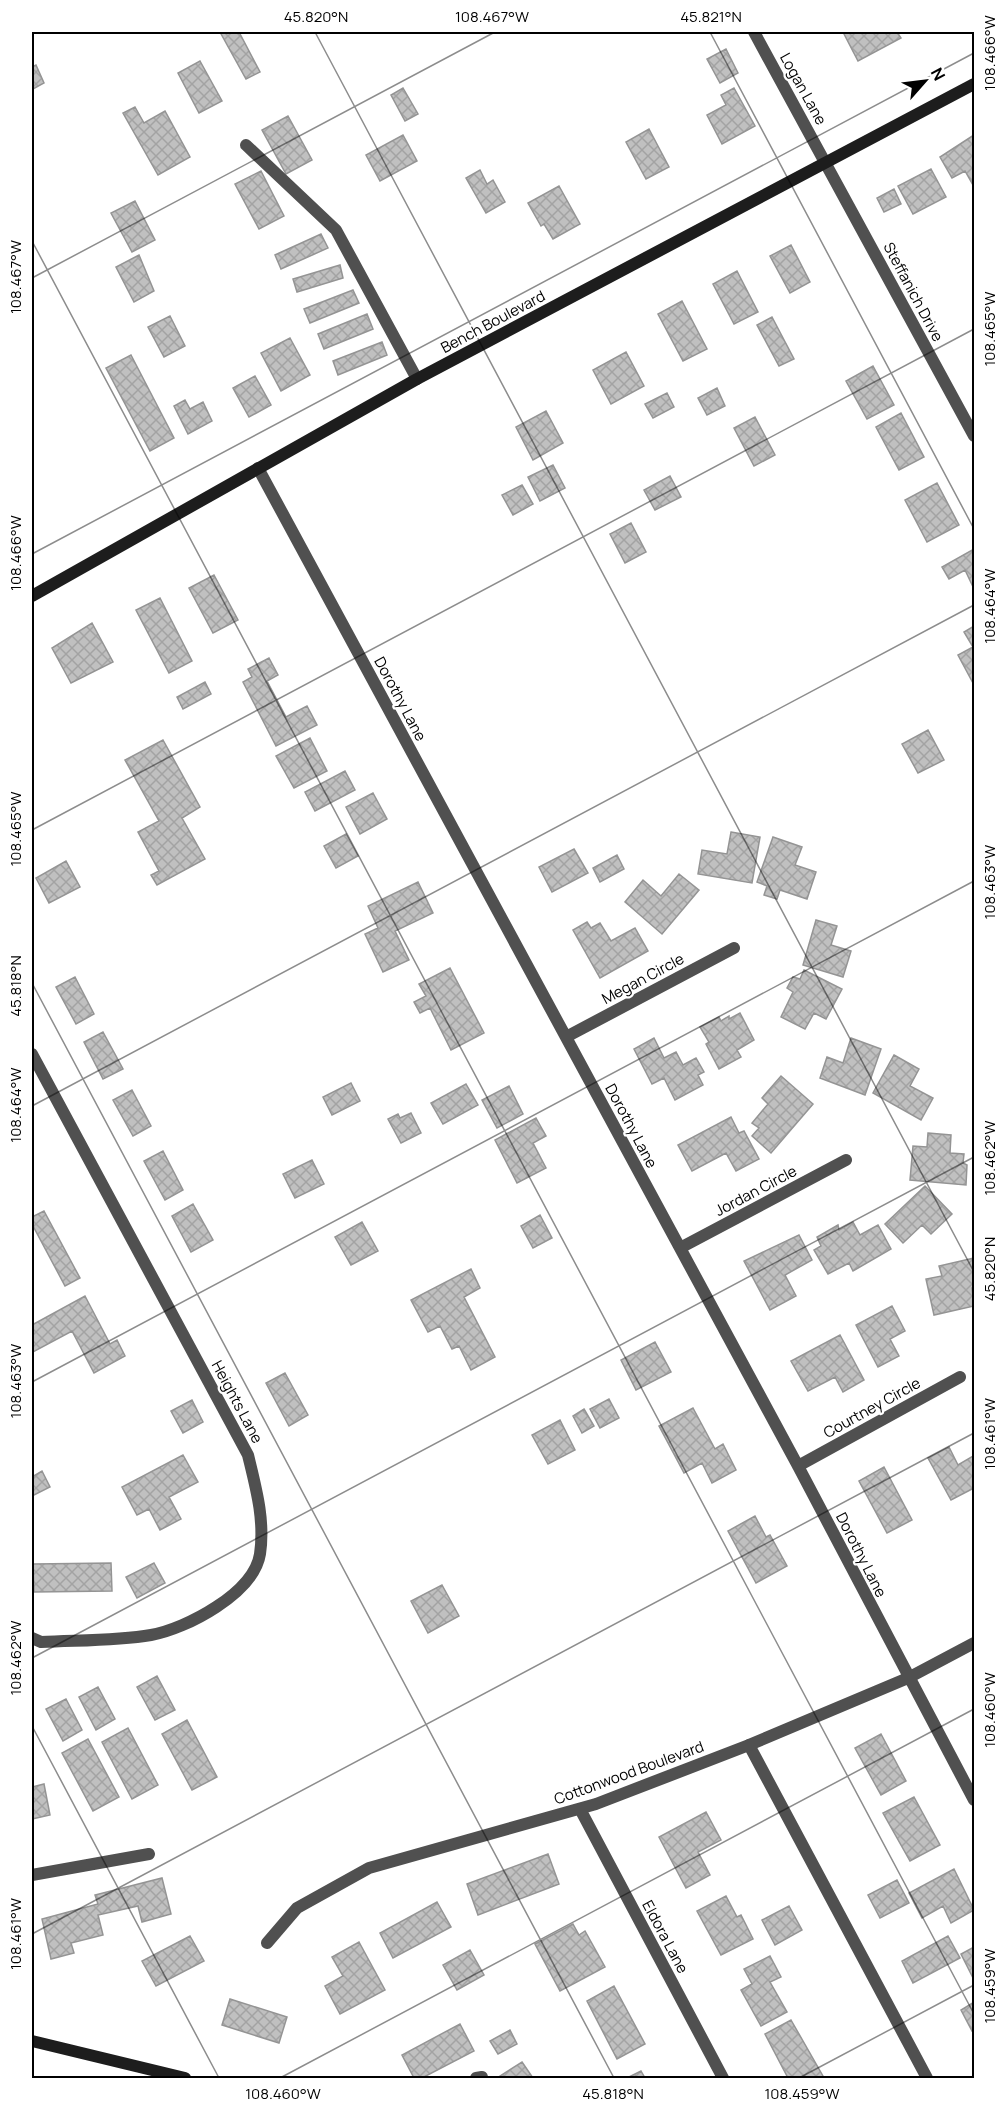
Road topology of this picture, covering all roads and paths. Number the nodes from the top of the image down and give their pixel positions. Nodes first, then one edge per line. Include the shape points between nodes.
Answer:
1 (754, 32) edge
2 (975, 84) edge
3 (246, 145) dead end
4 (826, 162) junction
5 (417, 379) junction
6 (975, 436) edge
7 (258, 468) junction
8 (32, 596) edge
9 (734, 948) dead end
10 (566, 1037) junction
11 (32, 1054) edge
12 (846, 1160) dead end
13 (680, 1248) junction
14 (960, 1377) dead end
15 (798, 1466) junction
16 (36, 1640) edge
17 (975, 1643) edge
18 (908, 1678) junction
19 (749, 1745) junction
20 (975, 1800) edge
21 (580, 1809) junction
22 (149, 1854) dead end
23 (32, 1875) edge
24 (267, 1943) dead end
25 (32, 2040) edge
26 (185, 2079) edge
27 (723, 2079) edge
28 (927, 2079) edge

1 - 4 street, Logan Lane
2 - 4 main road, Bench Boulevard
3 - 5 street via 336,230
4 - 5 main road, Bench Boulevard
4 - 6 street, Steffanich Drive
5 - 7 main road, Bench Boulevard
7 - 8 main road, Bench Boulevard
7 - 10 street, Dorothy Lane
9 - 10 street, Megan Circle
10 - 13 street, Dorothy Lane
11 - 16 street, Heights Lane via 249,1455 261,1513 260,1557 242,1589 200,1617 152,1635
12 - 13 street, Jordan Circle
13 - 15 street, Dorothy Lane
14 - 15 street, Courtney Circle
15 - 18 street, Dorothy Lane
17 - 18 street, Cottonwood Boulevard
18 - 19 street, Cottonwood Boulevard
18 - 20 street, Dorothy Lane
19 - 21 street, Cottonwood Boulevard
19 - 28 street
21 - 24 street, Cottonwood Boulevard via 369,1868 297,1908
21 - 27 street, Eldora Lane
22 - 23 street
25 - 26 main road

